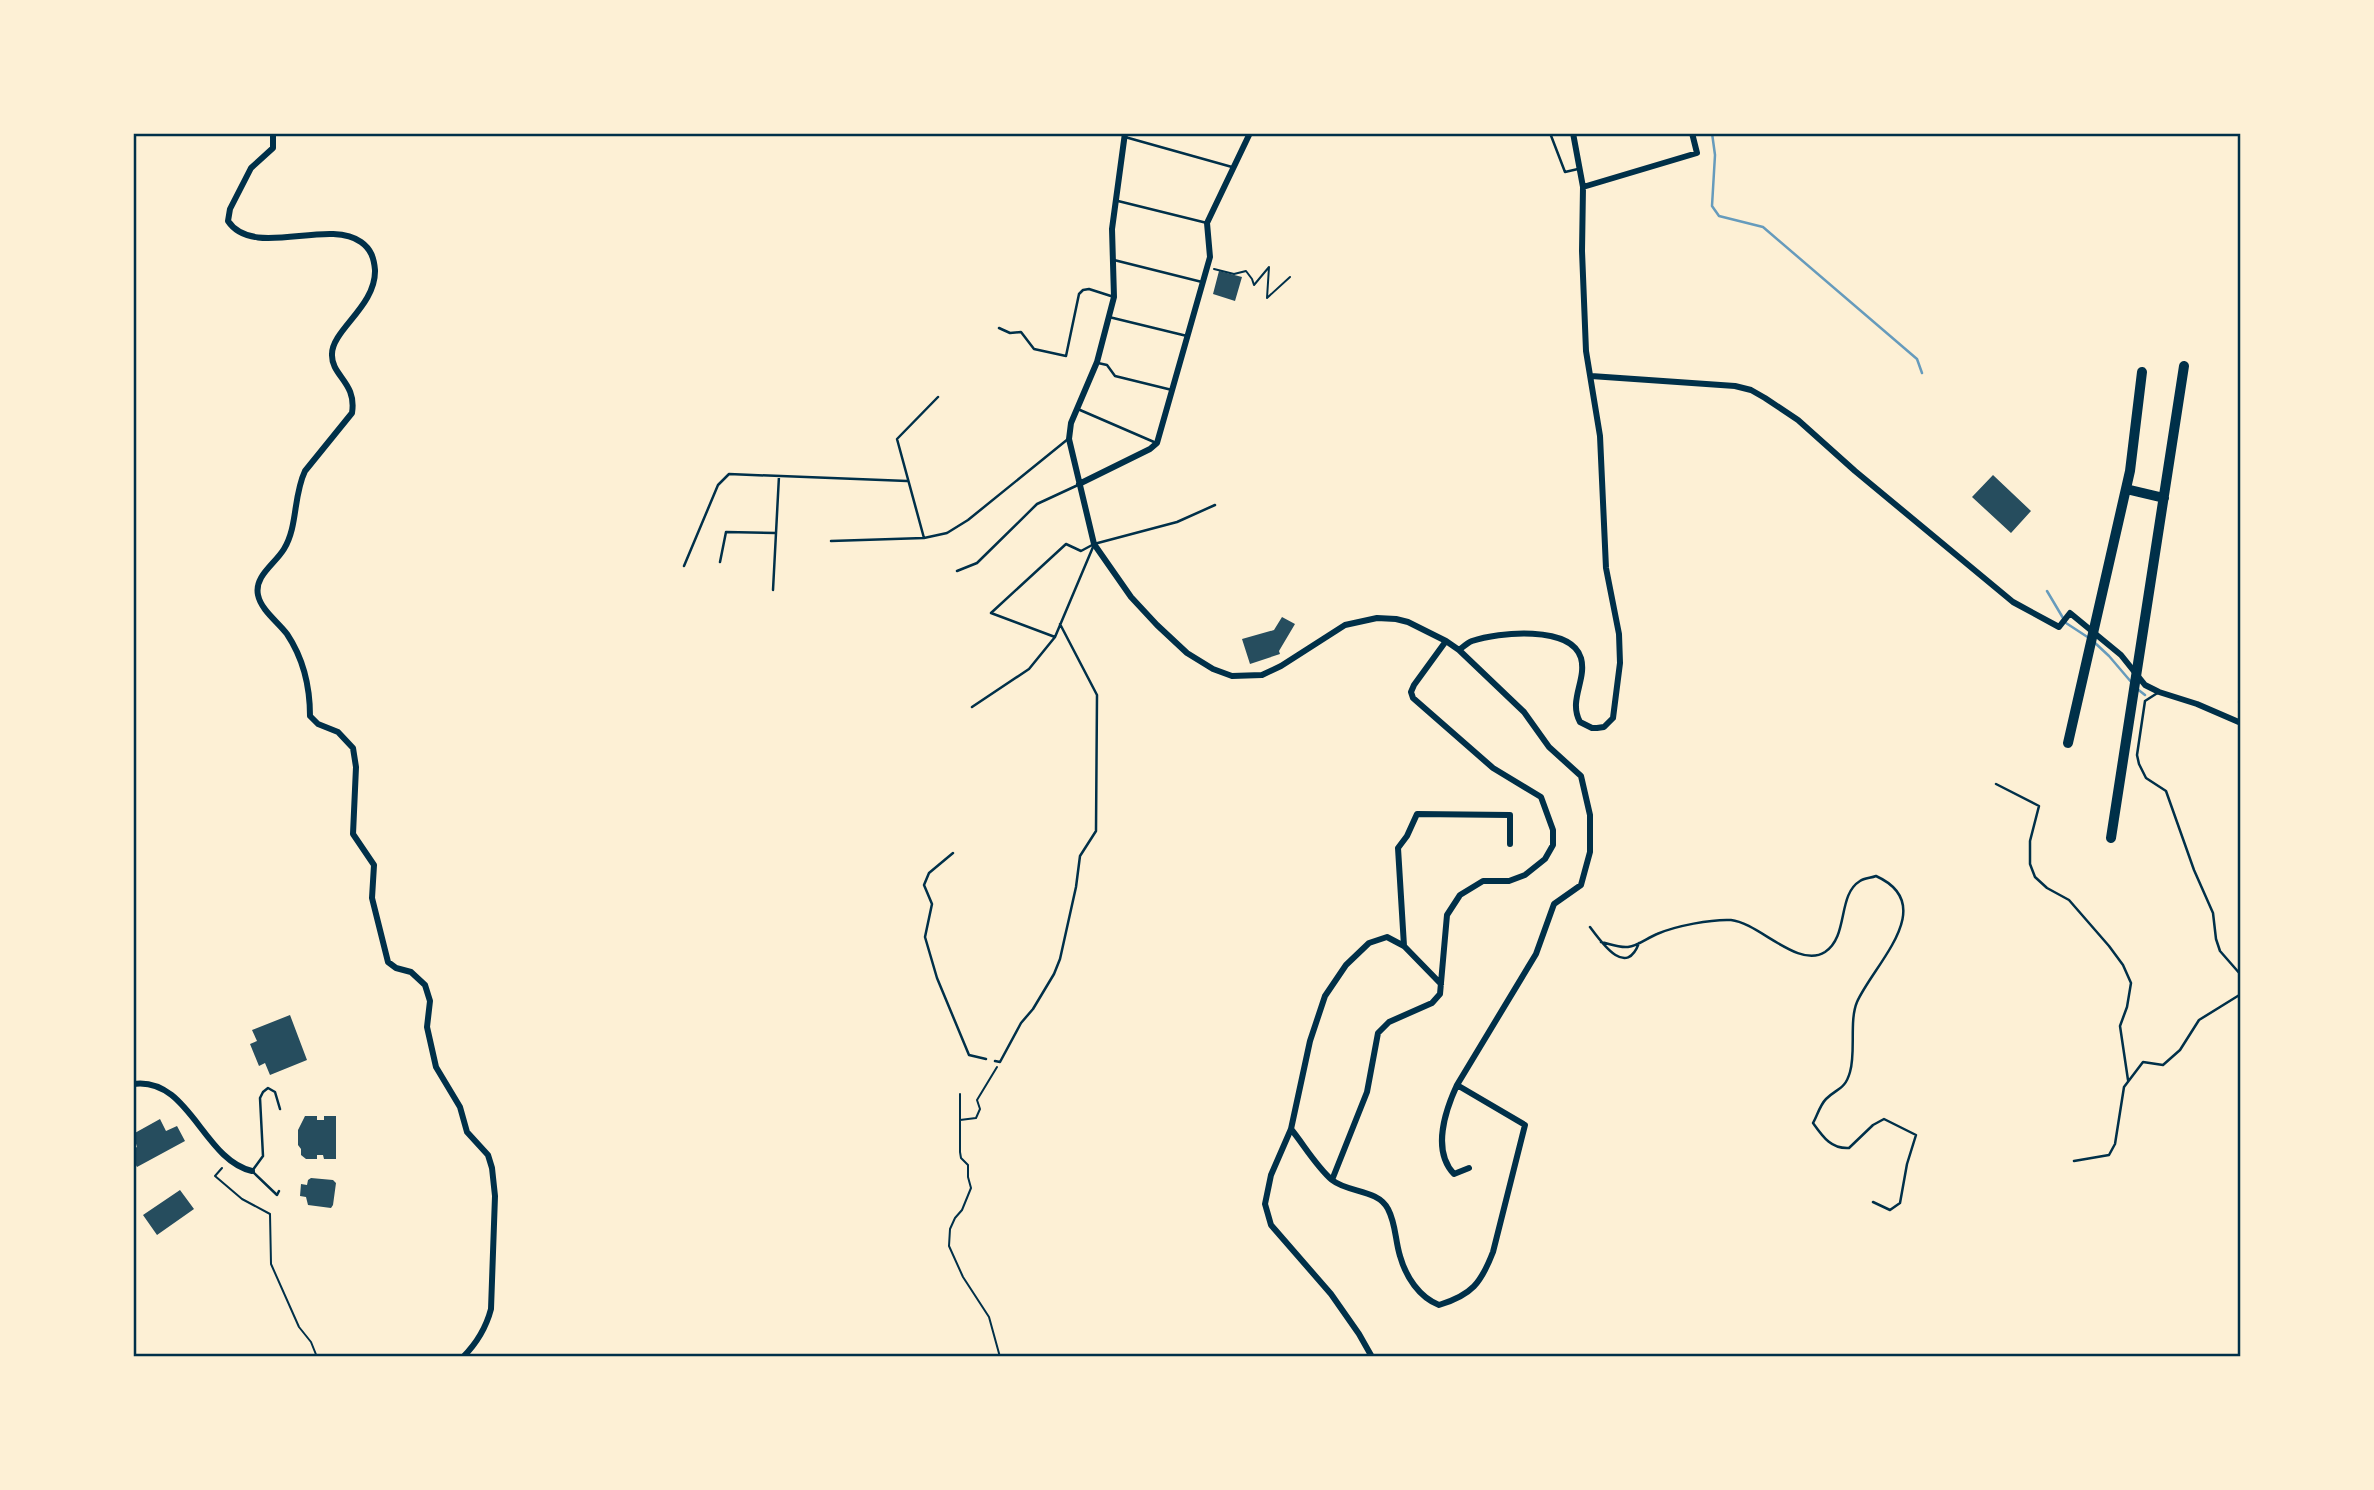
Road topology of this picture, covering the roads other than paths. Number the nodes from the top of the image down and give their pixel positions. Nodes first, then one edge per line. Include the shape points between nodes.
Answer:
1 (273, 133) edge
2 (1250, 133) edge
3 (1550, 133) edge
4 (1573, 133) edge
5 (1692, 133) edge
6 (1125, 135) edge
7 (1232, 167) junction
8 (1581, 169) junction
9 (1583, 187) junction
10 (1115, 200) junction
11 (1207, 223) junction
12 (1114, 260) junction
13 (1202, 282) junction
14 (1114, 297) junction
15 (1109, 317) junction
16 (999, 328) dead end
17 (1187, 337) junction
18 (1097, 362) junction
19 (2184, 366) dead end
20 (2142, 372) dead end
21 (1591, 376) junction
22 (1172, 390) junction
23 (938, 397) dead end
24 (1077, 409) junction
25 (1069, 439) junction
26 (1157, 443) junction
27 (779, 476) junction
28 (908, 481) junction
29 (1079, 484) junction
30 (2126, 489) junction
31 (2164, 498) junction
32 (1215, 505) dead end
33 (777, 533) junction
34 (924, 538) junction
35 (831, 541) dead end
36 (1094, 544) junction
37 (720, 562) dead end
38 (684, 566) dead end
39 (957, 571) dead end
40 (773, 590) dead end
41 (1060, 624) junction
42 (1055, 638) junction
43 (1446, 641) junction
44 (1458, 650) junction
45 (2159, 692) junction
46 (972, 706) dead end
47 (2241, 723) edge
48 (2068, 743) dead end
49 (1996, 784) dead end
50 (2111, 838) dead end
51 (1510, 844) dead end
52 (953, 853) dead end
53 (1590, 927) dead end
54 (1601, 942) junction
55 (1639, 943) junction
56 (1404, 946) junction
57 (2241, 975) edge
58 (1441, 984) junction
59 (2239, 994) edge
60 (986, 1059) dead end
61 (995, 1061) dead end
62 (2128, 1080) junction
63 (133, 1084) edge
64 (1457, 1085) junction
65 (280, 1109) dead end
66 (1290, 1129) junction
67 (2074, 1161) dead end
68 (1469, 1168) dead end
69 (252, 1171) junction
70 (1332, 1180) junction
71 (279, 1191) dead end
72 (1873, 1202) dead end
73 (463, 1357) edge
74 (1372, 1357) edge

1 - 73 street via 273,148 251,168 230,209 228,221 234,230 264,237 349,236 370,250 375,276 369,295 331,354 350,388 352,413 305,471 291,534 262,576 258,595 294,646 310,695 310,716 338,732 353,748 353,834 374,865 372,898 388,962 411,972 425,985 430,1001 426,1027 436,1067 460,1107 467,1132 488,1155 492,1168 491,1309 476,1344
2 - 7 street
3 - 8 lane via 1565,172
4 - 8 street
5 - 9 street via 1697,153
6 - 7 lane
6 - 10 street
7 - 11 street
8 - 9 street
9 - 21 street via 1586,351
10 - 11 lane
10 - 12 street
11 - 13 street via 1210,257
12 - 13 lane
12 - 14 street
13 - 17 street
14 - 15 street
14 - 16 lane via 1083,290 1066,356 1034,349 1021,332
15 - 17 lane
15 - 18 street
17 - 22 street
18 - 22 lane via 1107,365 1115,376
18 - 24 street
19 - 31 highway
20 - 30 highway
21 - 44 street via 1601,450 1606,568 1619,634 1613,718 1597,728 1580,722 1576,703 1582,664 1577,650 1566,641 1541,635 1497,636
21 - 45 street via 1751,390 1798,420 2013,603 2059,626 2070,613 2109,643 2145,685
22 - 26 street
23 - 28 lane via 897,439
24 - 25 street
24 - 26 lane
25 - 29 street
25 - 34 lane via 968,520 947,533
26 - 29 street
27 - 28 lane
27 - 33 lane
27 - 38 lane via 729,474
28 - 34 lane
29 - 36 street
29 - 39 lane via 1037,504 977,563
30 - 31 highway
30 - 48 highway
31 - 50 highway
32 - 36 lane via 1177,522
33 - 37 lane via 726,532
33 - 40 lane
34 - 35 lane
36 - 41 lane
36 - 42 lane via 1081,551 1066,544 992,613
36 - 43 street via 1157,625 1187,653 1231,676 1262,675 1345,625 1377,618 1408,622
41 - 42 lane
41 - 61 lane via 1097,695 1096,831 1080,856 1054,974 1000,1062
42 - 46 lane via 1029,669
43 - 44 street
43 - 58 street via 1414,685 1413,698 1493,768 1541,797 1554,838 1545,859 1525,875 1509,881 1483,881 1460,895 1447,915
44 - 64 street via 1519,707 1549,747 1581,776 1590,815 1590,852 1581,885 1554,904 1536,954
45 - 47 street
45 - 57 lane via 2145,701 2138,764 2146,778 2166,791 2213,913 2220,951
49 - 62 lane via 2039,806 2030,841 2035,877 2070,900 2123,965 2131,983 2120,1026
51 - 56 street via 1510,815 1418,814 1398,848
52 - 60 lane via 929,873 924,885 932,904 925,937 969,1055
53 - 54 lane
54 - 55 lane via 1622,947
54 - 55 lane via 1609,952 1631,958
55 - 72 lane via 1679,927 1735,921 1812,956 1832,945 1859,881 1876,876 1890,883 1900,895 1904,912 1899,934 1855,1006 1850,1072 1843,1088 1825,1100 1813,1123 1838,1149 1849,1148 1884,1119 1916,1135 1900,1203 1890,1210
56 - 58 street
56 - 66 street via 1387,937 1375,939 1330,985 1310,1041
58 - 70 street via 1432,1003 1389,1022 1378,1032 1367,1092
59 - 62 lane via 2199,1020 2173,1058 2159,1066 2143,1062
62 - 67 lane via 2109,1155
63 - 69 street via 165,1088 231,1163
64 - 68 street via 1447,1112 1443,1154 1454,1174
64 - 70 street via 1525,1125 1493,1252 1477,1285 1466,1295 1439,1305 1427,1300 1399,1255 1387,1206 1377,1197
65 - 69 lane via 275,1092 268,1088 260,1098 263,1156
66 - 70 street
66 - 74 street via 1271,1175 1265,1205 1271,1225 1331,1294
69 - 71 lane via 276,1195

